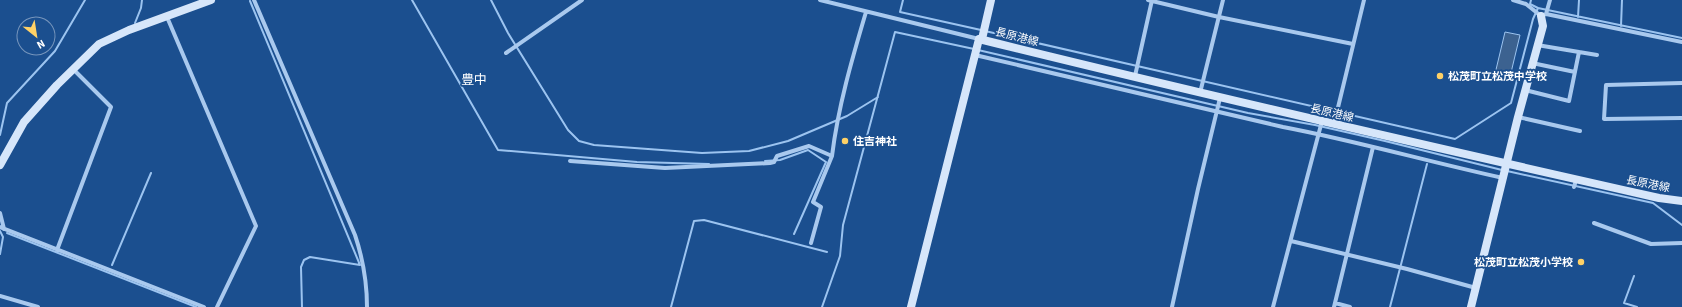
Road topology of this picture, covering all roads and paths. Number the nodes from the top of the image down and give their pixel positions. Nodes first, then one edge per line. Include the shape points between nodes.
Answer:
1 (211, 0) edge
2 (254, 0) edge
3 (582, 0) edge
4 (820, 0) edge
5 (991, 0) edge
6 (1150, 0) edge
7 (1223, 0) edge
8 (1364, 0) edge
9 (1513, 0) edge
10 (1550, 0) edge
11 (1527, 2) edge
12 (866, 12) junction
13 (1544, 15) junction
14 (167, 17) junction
15 (1219, 17) junction
16 (980, 39) junction
17 (1682, 42) edge
18 (1353, 44) junction
19 (1537, 45) junction
20 (1579, 52) junction
21 (506, 53) dead end
22 (975, 55) junction
23 (1597, 55) dead end
24 (1532, 63) junction
25 (73, 69) junction
26 (1575, 72) junction
27 (1135, 76) junction
28 (1682, 84) edge
29 (1525, 90) junction
30 (1200, 93) junction
31 (1220, 98) junction
32 (1217, 111) junction
33 (1518, 117) junction
34 (1682, 118) edge
35 (1322, 121) junction
36 (1334, 124) junction
37 (1580, 130) dead end
38 (1319, 133) junction
39 (1373, 146) junction
40 (832, 156) junction
41 (570, 160) dead end
42 (0, 164) edge
43 (1505, 171) junction
44 (1682, 201) edge
45 (0, 214) edge
46 (1594, 222) dead end
47 (2, 228) edge
48 (1291, 241) junction
49 (811, 243) dead end
50 (1682, 243) edge
51 (57, 250) junction
52 (1347, 255) junction
53 (1476, 288) junction
54 (0, 296) edge
55 (1335, 305) edge
56 (38, 307) edge
57 (204, 307) edge
58 (217, 307) edge
59 (367, 307) edge
60 (911, 307) edge
61 (1172, 307) edge
62 (1273, 307) edge
63 (1350, 307) edge
64 (1471, 307) edge

1 - 14 street
2 - 59 street via 355,235 363,258 367,282
3 - 21 street
4 - 12 street
5 - 16 street
6 - 15 street
6 - 27 street
7 - 15 street
8 - 18 street
9 - 11 street
10 - 13 street
11 - 13 street
12 - 16 street
12 - 40 street via 852,57 835,129
13 - 17 street
13 - 19 street
14 - 25 street via 99,44
14 - 58 street via 256,226
15 - 18 street
15 - 30 street
16 - 22 street
16 - 27 street, 長原港線
18 - 36 street
19 - 20 street
19 - 24 street
20 - 23 street
20 - 26 street
22 - 32 street
22 - 60 street
24 - 26 street
24 - 29 street
25 - 42 street via 24,122
25 - 51 street via 112,107
26 - 29 street via 1569,101
27 - 30 street, 長原港線
28 - 34 street via 1606,85 1604,120
29 - 33 street
30 - 31 street, 長原港線
31 - 32 street
31 - 35 street, 長原港線
32 - 38 street
32 - 61 street
33 - 37 street
33 - 43 street
35 - 36 street, 長原港線
35 - 38 street
36 - 43 street, 長原港線
38 - 39 street
38 - 48 street
39 - 43 street via 1456,168
39 - 52 street
40 - 41 street via 808,146 777,156 774,162 770,163 665,168
40 - 49 street via 813,202 821,207
43 - 44 street, 長原港線
43 - 53 street
45 - 47 street
46 - 50 street via 1651,244
47 - 51 street
48 - 52 street
48 - 62 street
51 - 57 street
52 - 53 street
52 - 55 street
53 - 64 street
54 - 56 street
55 - 63 street

